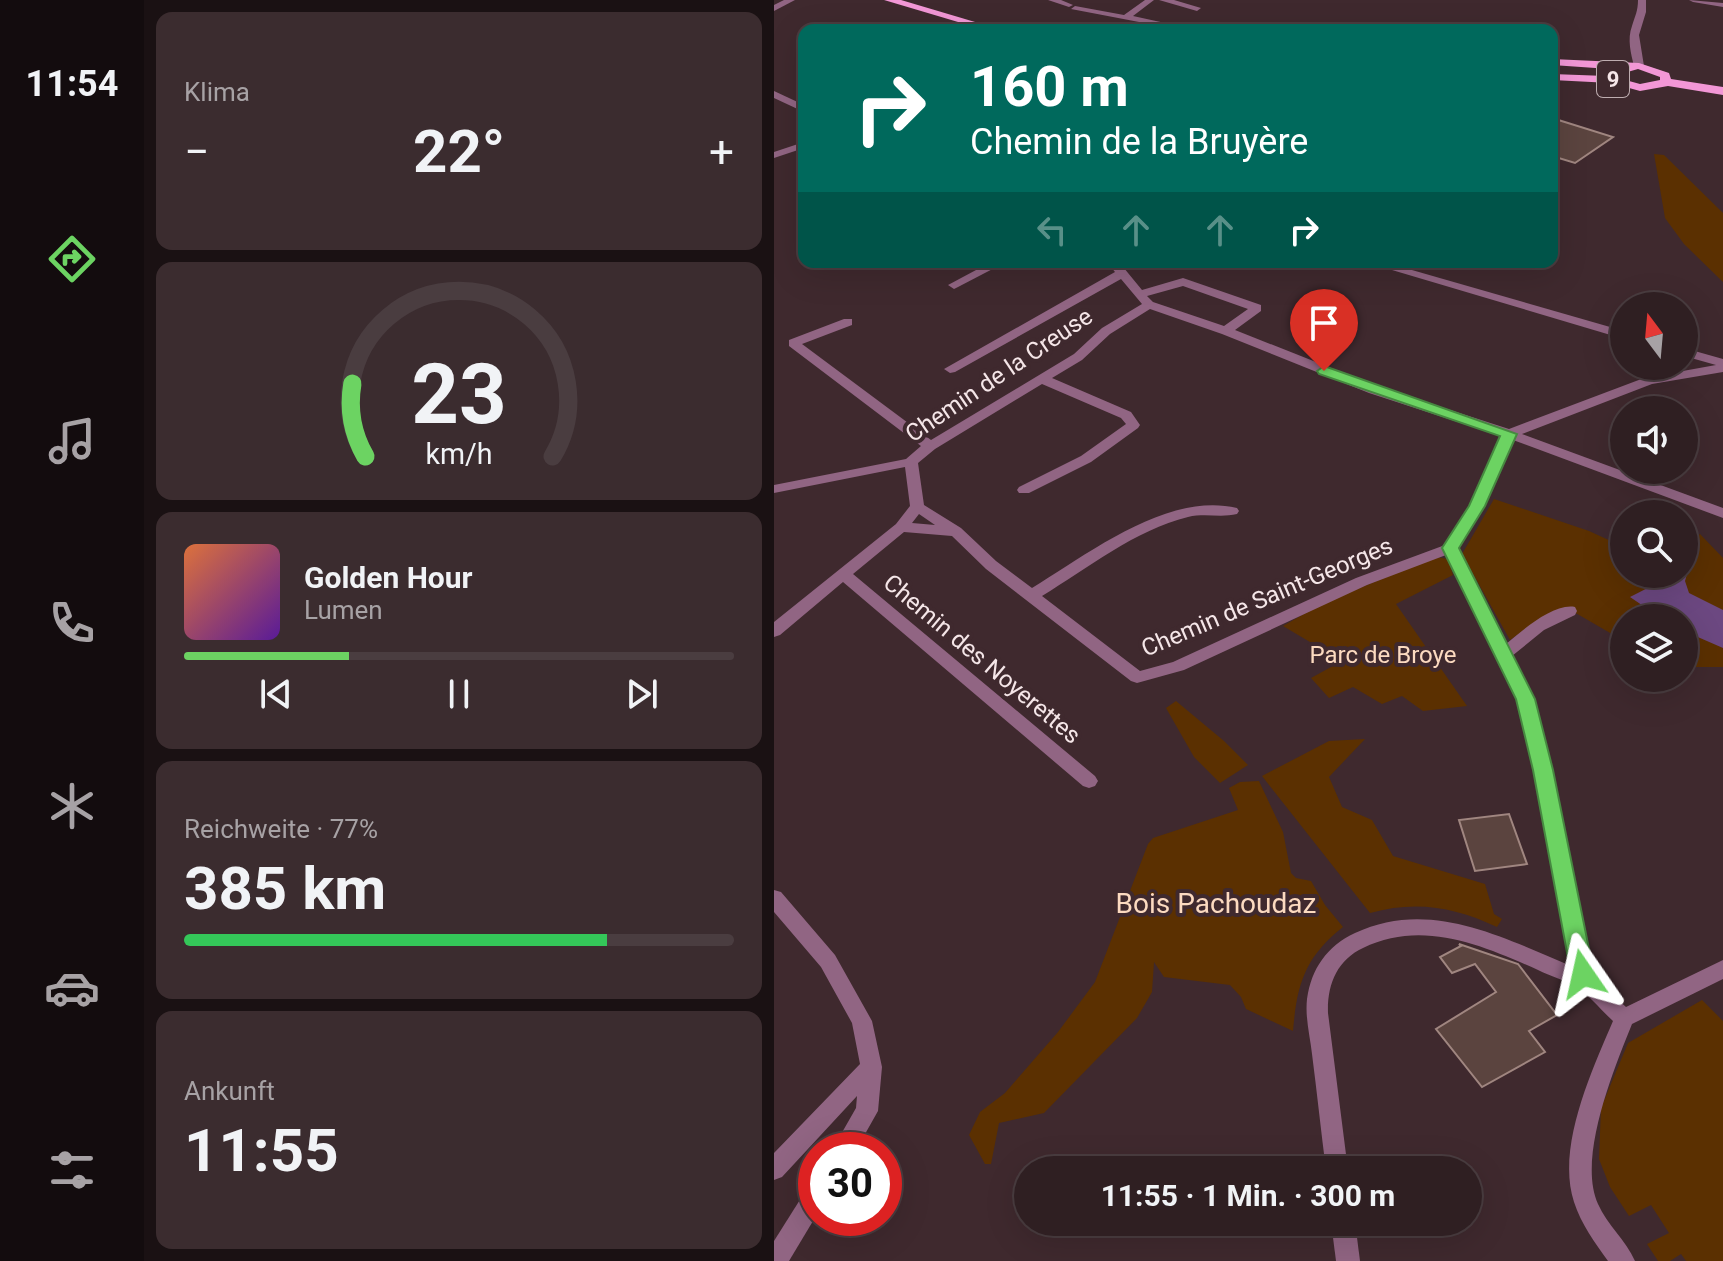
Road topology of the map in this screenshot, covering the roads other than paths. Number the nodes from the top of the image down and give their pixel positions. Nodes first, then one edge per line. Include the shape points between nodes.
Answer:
1 (791, 0) edge
2 (889, 0) edge
3 (1052, 0) edge
4 (1150, 0) edge
5 (1163, 0) edge
6 (1642, 0) edge
7 (1693, 0) edge
8 (1723, 5) edge
9 (774, 8) edge
10 (1197, 8) dead end
11 (1125, 18) junction
12 (975, 24) edge
13 (1160, 24) edge
14 (1558, 62) edge
15 (1639, 66) junction
16 (1625, 67) junction
17 (1558, 77) edge
18 (1613, 80) junction
19 (1666, 82) junction
20 (1723, 91) edge
21 (774, 94) edge
22 (798, 106) edge
23 (798, 107) edge
24 (774, 111) edge
25 (798, 147) edge
26 (774, 155) edge
27 (988, 268) edge
28 (1117, 268) edge
29 (1392, 268) edge
30 (954, 285) dead end
31 (1140, 294) junction
32 (1149, 305) junction
33 (848, 322) dead end
34 (1226, 331) junction
35 (1610, 331) edge
36 (1698, 356) edge
37 (1723, 364) edge
38 (950, 369) dead end
39 (1042, 379) junction
40 (1509, 434) junction
41 (930, 446) junction
42 (911, 462) junction
43 (774, 489) edge
44 (1024, 490) dead end
45 (917, 507) junction
46 (1232, 511) dead end
47 (1723, 513) edge
48 (901, 527) junction
49 (956, 531) junction
50 (1450, 548) junction
51 (843, 574) junction
52 (1032, 595) junction
53 (1569, 611) dead end
54 (774, 631) edge
55 (1503, 655) junction
56 (1089, 781) dead end
57 (774, 898) edge
58 (1723, 969) edge
59 (1584, 981) junction
60 (1624, 1018) junction
61 (871, 1067) junction
62 (854, 1132) edge
63 (1335, 1156) edge
64 (774, 1169) edge
65 (798, 1224) edge
66 (1345, 1236) edge
67 (775, 1261) edge
68 (1348, 1261) edge
69 (1623, 1261) edge

1 - 9 street
2 - 12 main road
3 - 11 street
4 - 11 street
5 - 10 street
6 - 15 street via 1643,14 1636,25
7 - 8 street
11 - 13 street
14 - 16 main road, 9
15 - 16 main road, 9
15 - 19 main road, 9 via 1665,75
16 - 18 main road, 9 via 1611,73
17 - 18 main road, 9
18 - 19 main road, 9 via 1644,88
19 - 20 main road, 9
21 - 22 street
23 - 24 street
25 - 26 street
27 - 30 street
28 - 31 street
28 - 38 street
29 - 35 street
31 - 32 street
31 - 34 street via 1183,282 1257,308
32 - 34 street
32 - 39 street, Chemin de la Creuse
33 - 41 street via 793,343
34 - 40 street via 1374,390
36 - 37 street
37 - 40 street via 1649,381
39 - 41 street, Chemin de la Creuse
39 - 44 street via 1126,415 1133,425 1086,459
40 - 47 street
40 - 50 street via 1477,506
41 - 42 street, Chemin de la Creuse
42 - 43 street
42 - 45 street, Chemin de la Creuse
45 - 48 street
45 - 49 street, Chemin de Saint-Georges
46 - 52 street via 1204,508 1169,516
48 - 49 street
48 - 51 street
49 - 52 street, Chemin de Saint-Georges
50 - 52 street, Chemin de Saint-Georges via 1148,676 1137,677
50 - 55 street
51 - 54 street
51 - 56 street, Chemin des Noyerettes
53 - 55 street via 1538,626
55 - 59 street via 1526,699
57 - 61 street via 828,961 849,997 862,1021
58 - 60 street
59 - 60 street
59 - 63 street via 1470,934 1428,925 1378,930 1341,950 1327,968 1317,1006
60 - 69 street via 1586,1123 1583,1194 1604,1237
61 - 62 street via 867,1111
61 - 64 street
65 - 67 street
66 - 68 street

